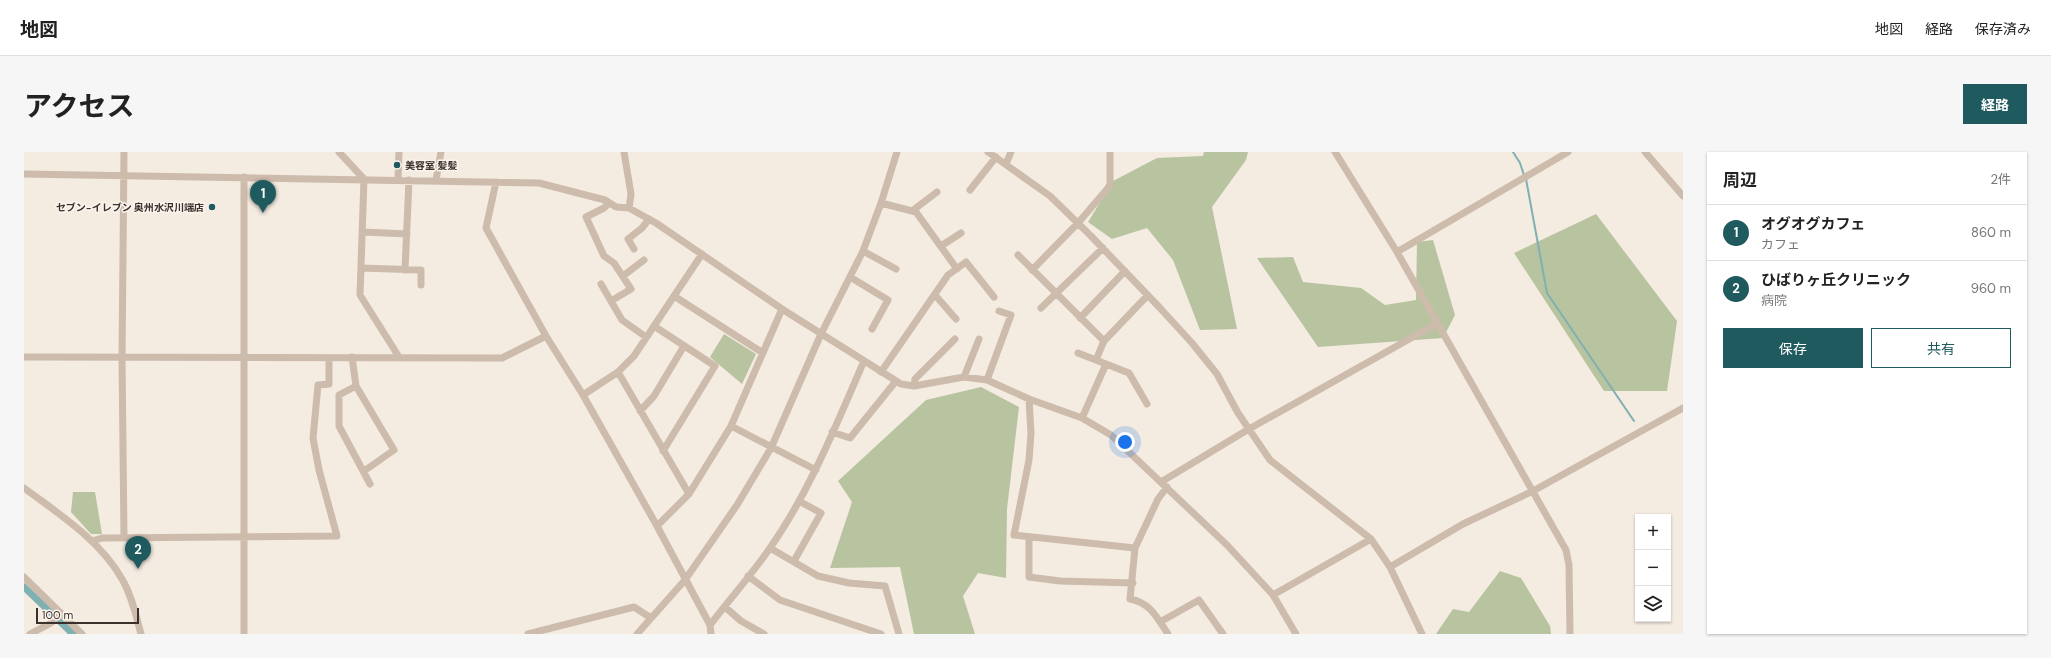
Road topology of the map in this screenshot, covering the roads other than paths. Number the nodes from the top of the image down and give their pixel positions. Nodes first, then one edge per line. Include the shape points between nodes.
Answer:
1 (124, 152) edge
2 (339, 152) edge
3 (399, 152) edge
4 (441, 152) edge
5 (624, 152) edge
6 (896, 152) edge
7 (988, 152) edge
8 (1011, 152) edge
9 (1110, 152) edge
10 (1335, 152) edge
11 (1568, 152) edge
12 (1645, 152) edge
13 (996, 157) junction
14 (1006, 164) junction
15 (24, 174) edge
16 (124, 175) junction
17 (244, 177) junction
18 (364, 179) junction
19 (398, 180) junction
20 (409, 180) junction
21 (436, 180) junction
22 (496, 182) junction
23 (970, 190) dead end
24 (937, 192) dead end
25 (1683, 196) edge
26 (609, 202) junction
27 (881, 203) junction
28 (629, 208) junction
29 (912, 211) junction
30 (649, 219) junction
31 (1078, 223) junction
32 (363, 232) junction
33 (961, 233) dead end
34 (407, 234) junction
35 (941, 246) junction
36 (1103, 248) junction
37 (634, 249) dead end
38 (863, 251) junction
39 (1397, 252) junction
40 (702, 254) junction
41 (1018, 256) dead end
42 (644, 260) dead end
43 (361, 268) junction
44 (957, 268) junction
45 (896, 269) dead end
46 (404, 270) junction
47 (1032, 270) junction
48 (1124, 271) junction
49 (623, 276) junction
50 (850, 277) junction
51 (601, 284) dead end
52 (421, 285) dead end
53 (1055, 293) junction
54 (935, 295) junction
55 (1148, 295) junction
56 (674, 296) junction
57 (994, 297) dead end
58 (611, 301) junction
59 (1041, 308) dead end
60 (782, 309) junction
61 (999, 311) dead end
62 (1080, 318) junction
63 (956, 319) dead end
64 (1436, 324) junction
65 (654, 326) junction
66 (872, 329) dead end
67 (821, 334) junction
68 (546, 336) junction
69 (646, 337) junction
70 (955, 339) dead end
71 (980, 339) dead end
72 (1104, 341) junction
73 (684, 346) junction
74 (763, 353) junction
75 (1078, 353) dead end
76 (24, 357) edge
77 (244, 357) junction
78 (399, 357) junction
79 (122, 358) junction
80 (329, 358) junction
81 (352, 358) junction
82 (1096, 360) junction
83 (864, 361) junction
84 (1106, 364) junction
85 (618, 372) junction
86 (881, 372) junction
87 (964, 377) junction
88 (987, 380) junction
89 (896, 381) junction
90 (356, 386) junction
91 (914, 386) junction
92 (583, 395) junction
93 (1029, 399) junction
94 (1147, 404) dead end
95 (1683, 408) edge
96 (640, 412) junction
97 (1082, 418) junction
98 (730, 426) junction
99 (1249, 429) junction
100 (832, 432) junction
101 (771, 448) junction
102 (663, 451) junction
103 (816, 470) junction
104 (364, 471) junction
105 (1161, 482) junction
106 (370, 484) dead end
107 (1167, 487) junction
108 (24, 488) edge
109 (1533, 491) junction
110 (689, 494) junction
111 (799, 501) junction
112 (657, 526) junction
113 (1029, 537) junction
114 (124, 538) junction
115 (244, 538) junction
116 (1371, 538) junction
117 (92, 541) junction
118 (770, 548) junction
119 (1136, 548) junction
120 (794, 561) junction
121 (1390, 567) junction
122 (748, 576) junction
123 (24, 577) edge
124 (685, 580) junction
125 (1133, 583) junction
126 (1273, 595) junction
127 (724, 606) junction
128 (60, 614) junction
129 (651, 618) junction
130 (1160, 622) junction
131 (710, 625) junction
132 (30, 634) edge
133 (82, 634) edge
134 (141, 634) edge
135 (244, 634) edge
136 (528, 634) edge
137 (637, 634) edge
138 (711, 634) edge
139 (764, 634) edge
140 (881, 634) edge
141 (898, 634) edge
142 (1168, 634) edge
143 (1222, 634) edge
144 (1296, 634) edge
145 (1422, 634) edge
146 (1570, 634) edge

1 - 16 street
2 - 18 street
3 - 19 street
4 - 21 street
5 - 28 street via 631,194
6 - 27 street
7 - 13 street
8 - 14 street
9 - 31 street via 1110,184
10 - 39 street
11 - 39 street
12 - 25 street
13 - 14 street
13 - 23 street
14 - 31 street via 1050,196
15 - 16 street
16 - 17 street
16 - 79 street
17 - 18 street
17 - 77 street
18 - 19 street
18 - 32 street
19 - 20 street
20 - 21 street
20 - 34 street
21 - 22 street
22 - 26 street via 539,183
22 - 68 street via 486,228
24 - 29 street
26 - 28 street via 616,207
26 - 49 street via 604,208 586,217 604,256 614,263
27 - 29 street
27 - 38 street
28 - 30 street
29 - 35 street via 916,212
30 - 37 street via 628,239
30 - 40 street
31 - 36 street
31 - 47 street
32 - 34 street
32 - 43 street
33 - 35 street
34 - 46 street
35 - 44 street
36 - 48 street
36 - 53 street
38 - 45 street
38 - 50 street
39 - 64 street
40 - 56 street
40 - 60 street
41 - 47 street
42 - 49 street
43 - 46 street
43 - 78 street via 360,295
44 - 54 street via 948,275
44 - 57 street via 966,262
46 - 52 street via 421,270
47 - 53 street
48 - 55 street
48 - 62 street
49 - 58 street via 631,289
50 - 66 street via 888,300
50 - 67 street
51 - 58 street
53 - 59 street
53 - 62 street
54 - 63 street
54 - 86 street
55 - 72 street
55 - 99 street via 1217,374
56 - 65 street
56 - 74 street
58 - 69 street via 622,320
60 - 67 street
60 - 74 street
61 - 88 street via 1011,315
62 - 72 street
64 - 99 street
64 - 109 street
65 - 69 street
65 - 73 street
67 - 83 street
67 - 101 street
68 - 78 street via 502,358
68 - 92 street
69 - 85 street via 634,356
70 - 91 street via 915,379
71 - 87 street
72 - 82 street
73 - 96 street via 654,396
73 - 102 street via 715,366
74 - 98 street
75 - 82 street
76 - 79 street
77 - 79 street
77 - 80 street
77 - 115 street
78 - 81 street
79 - 114 street
80 - 81 street
80 - 115 street via 329,384 318,385 313,438 337,536
81 - 90 street
82 - 84 street
83 - 86 street
83 - 100 street
84 - 94 street via 1129,373
84 - 97 street
85 - 92 street
85 - 96 street
86 - 89 street
87 - 88 street
87 - 91 street
88 - 93 street
89 - 91 street
89 - 100 street via 850,438
90 - 104 street via 339,396 339,426
90 - 104 street via 394,450
92 - 112 street
93 - 97 street
93 - 113 street via 1029,460 1014,535
95 - 109 street
96 - 102 street
97 - 105 street via 1111,435
98 - 101 street
98 - 110 street
99 - 105 street
99 - 116 street via 1270,460
100 - 103 street
101 - 103 street
101 - 124 street via 737,505
102 - 110 street
103 - 111 street
104 - 106 street
105 - 107 street
107 - 119 street via 1158,499
107 - 126 street via 1227,545
108 - 117 street
109 - 121 street via 1463,524
109 - 146 street via 1566,550 1569,565
110 - 112 street
111 - 118 street
111 - 120 street via 821,513
112 - 124 street
113 - 119 street
113 - 125 street via 1029,577 1060,581
114 - 115 street
114 - 117 street via 102,538
115 - 135 street
116 - 121 street
116 - 126 street
117 - 134 street via 122,579
118 - 120 street
118 - 122 street
119 - 125 street via 1133,555
120 - 141 street via 818,576 850,583 885,586
121 - 145 street
122 - 127 street
122 - 140 street via 780,600
123 - 128 street
124 - 129 street
124 - 131 street
125 - 130 street via 1130,599 1141,601 1152,609
126 - 144 street
127 - 131 street
127 - 139 street via 741,621
128 - 132 street via 52,622
128 - 133 street
129 - 136 street via 634,606
129 - 137 street
130 - 142 street
130 - 143 street via 1199,600
131 - 138 street

